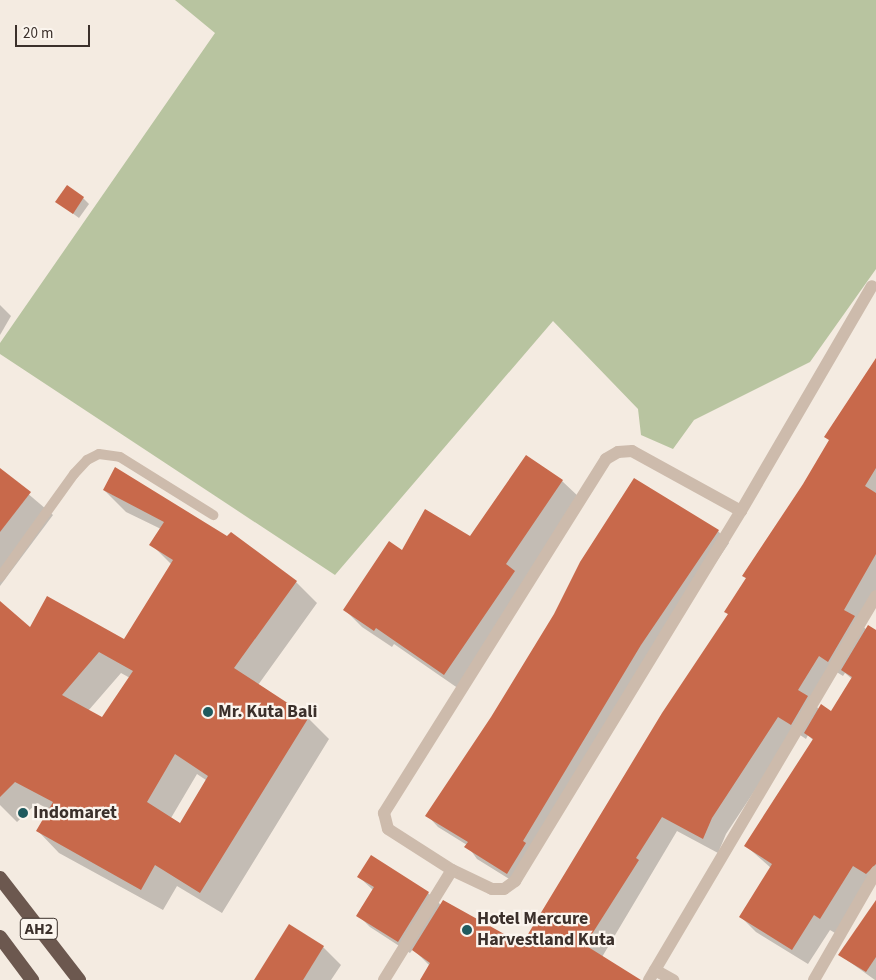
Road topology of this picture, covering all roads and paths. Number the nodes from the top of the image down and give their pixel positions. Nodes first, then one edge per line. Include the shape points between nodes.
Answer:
1 (872, 286) dead end
2 (741, 511) junction
3 (212, 515) dead end
4 (0, 577) edge
5 (876, 596) edge
6 (452, 870) junction
7 (876, 872) edge
8 (0, 878) edge
9 (0, 938) edge
10 (652, 975) edge
11 (32, 980) edge
12 (79, 980) edge
13 (384, 980) edge
14 (673, 980) edge
15 (814, 980) edge

1 - 2 street
2 - 6 street via 515,881 504,888 492,889
2 - 6 street via 632,451 618,452 606,459 384,813 388,829
3 - 4 lane via 120,457 100,454 87,460 74,474
5 - 10 street
6 - 13 street
7 - 15 street
8 - 12 highway, AH2
9 - 11 highway, AH2
10 - 14 street

